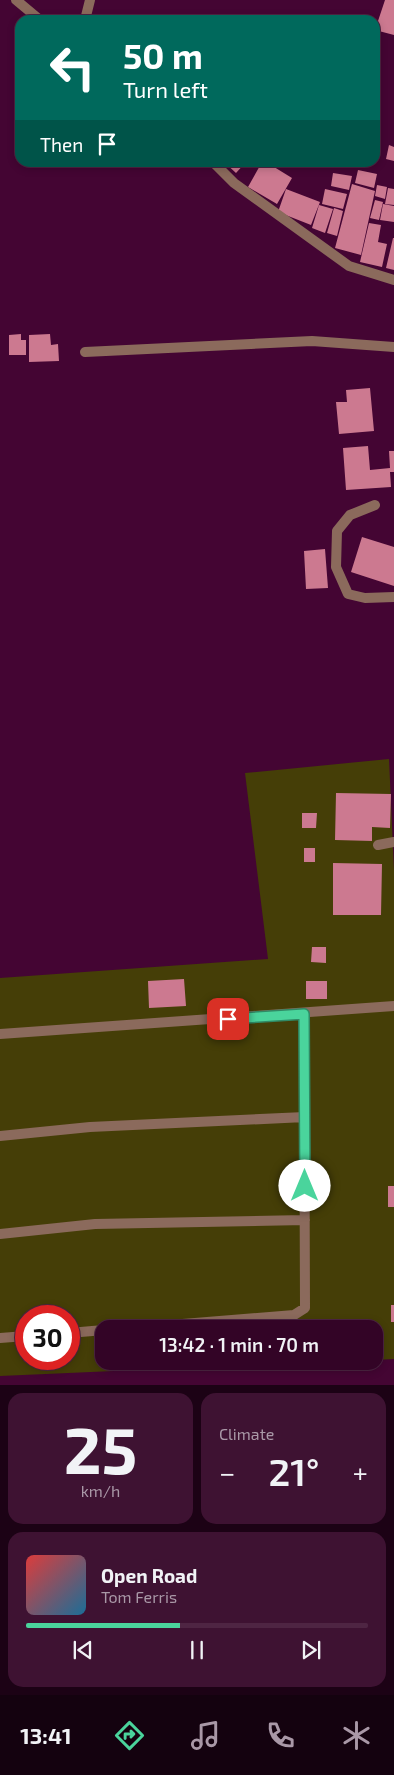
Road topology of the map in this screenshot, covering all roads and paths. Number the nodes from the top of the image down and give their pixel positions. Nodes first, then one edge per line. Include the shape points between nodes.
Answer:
1 (16, 0) edge
2 (90, 0) edge
3 (34, 15) edge
4 (86, 15) edge
5 (218, 167) edge
6 (394, 280) edge
7 (394, 347) edge
8 (85, 352) dead end
9 (375, 505) dead end
10 (394, 596) edge
11 (394, 842) edge
12 (378, 845) dead end
13 (394, 1006) edge
14 (304, 1014) junction
15 (0, 1034) edge
16 (305, 1117) junction
17 (0, 1136) edge
18 (305, 1220) junction
19 (0, 1234) edge
20 (232, 1320) edge
21 (95, 1331) edge
22 (80, 1332) edge
23 (15, 1337) edge
24 (0, 1338) edge

1 - 3 street
2 - 4 street
5 - 6 street via 234,183 349,266
7 - 8 street via 312,341
9 - 10 street via 350,515 337,531 336,567 348,594 365,598
11 - 12 street
13 - 14 street
14 - 15 street
14 - 16 street
16 - 17 street via 90,1127
16 - 18 street
18 - 19 street via 95,1224
18 - 20 street via 305,1308 294,1315
21 - 22 street
23 - 24 street

